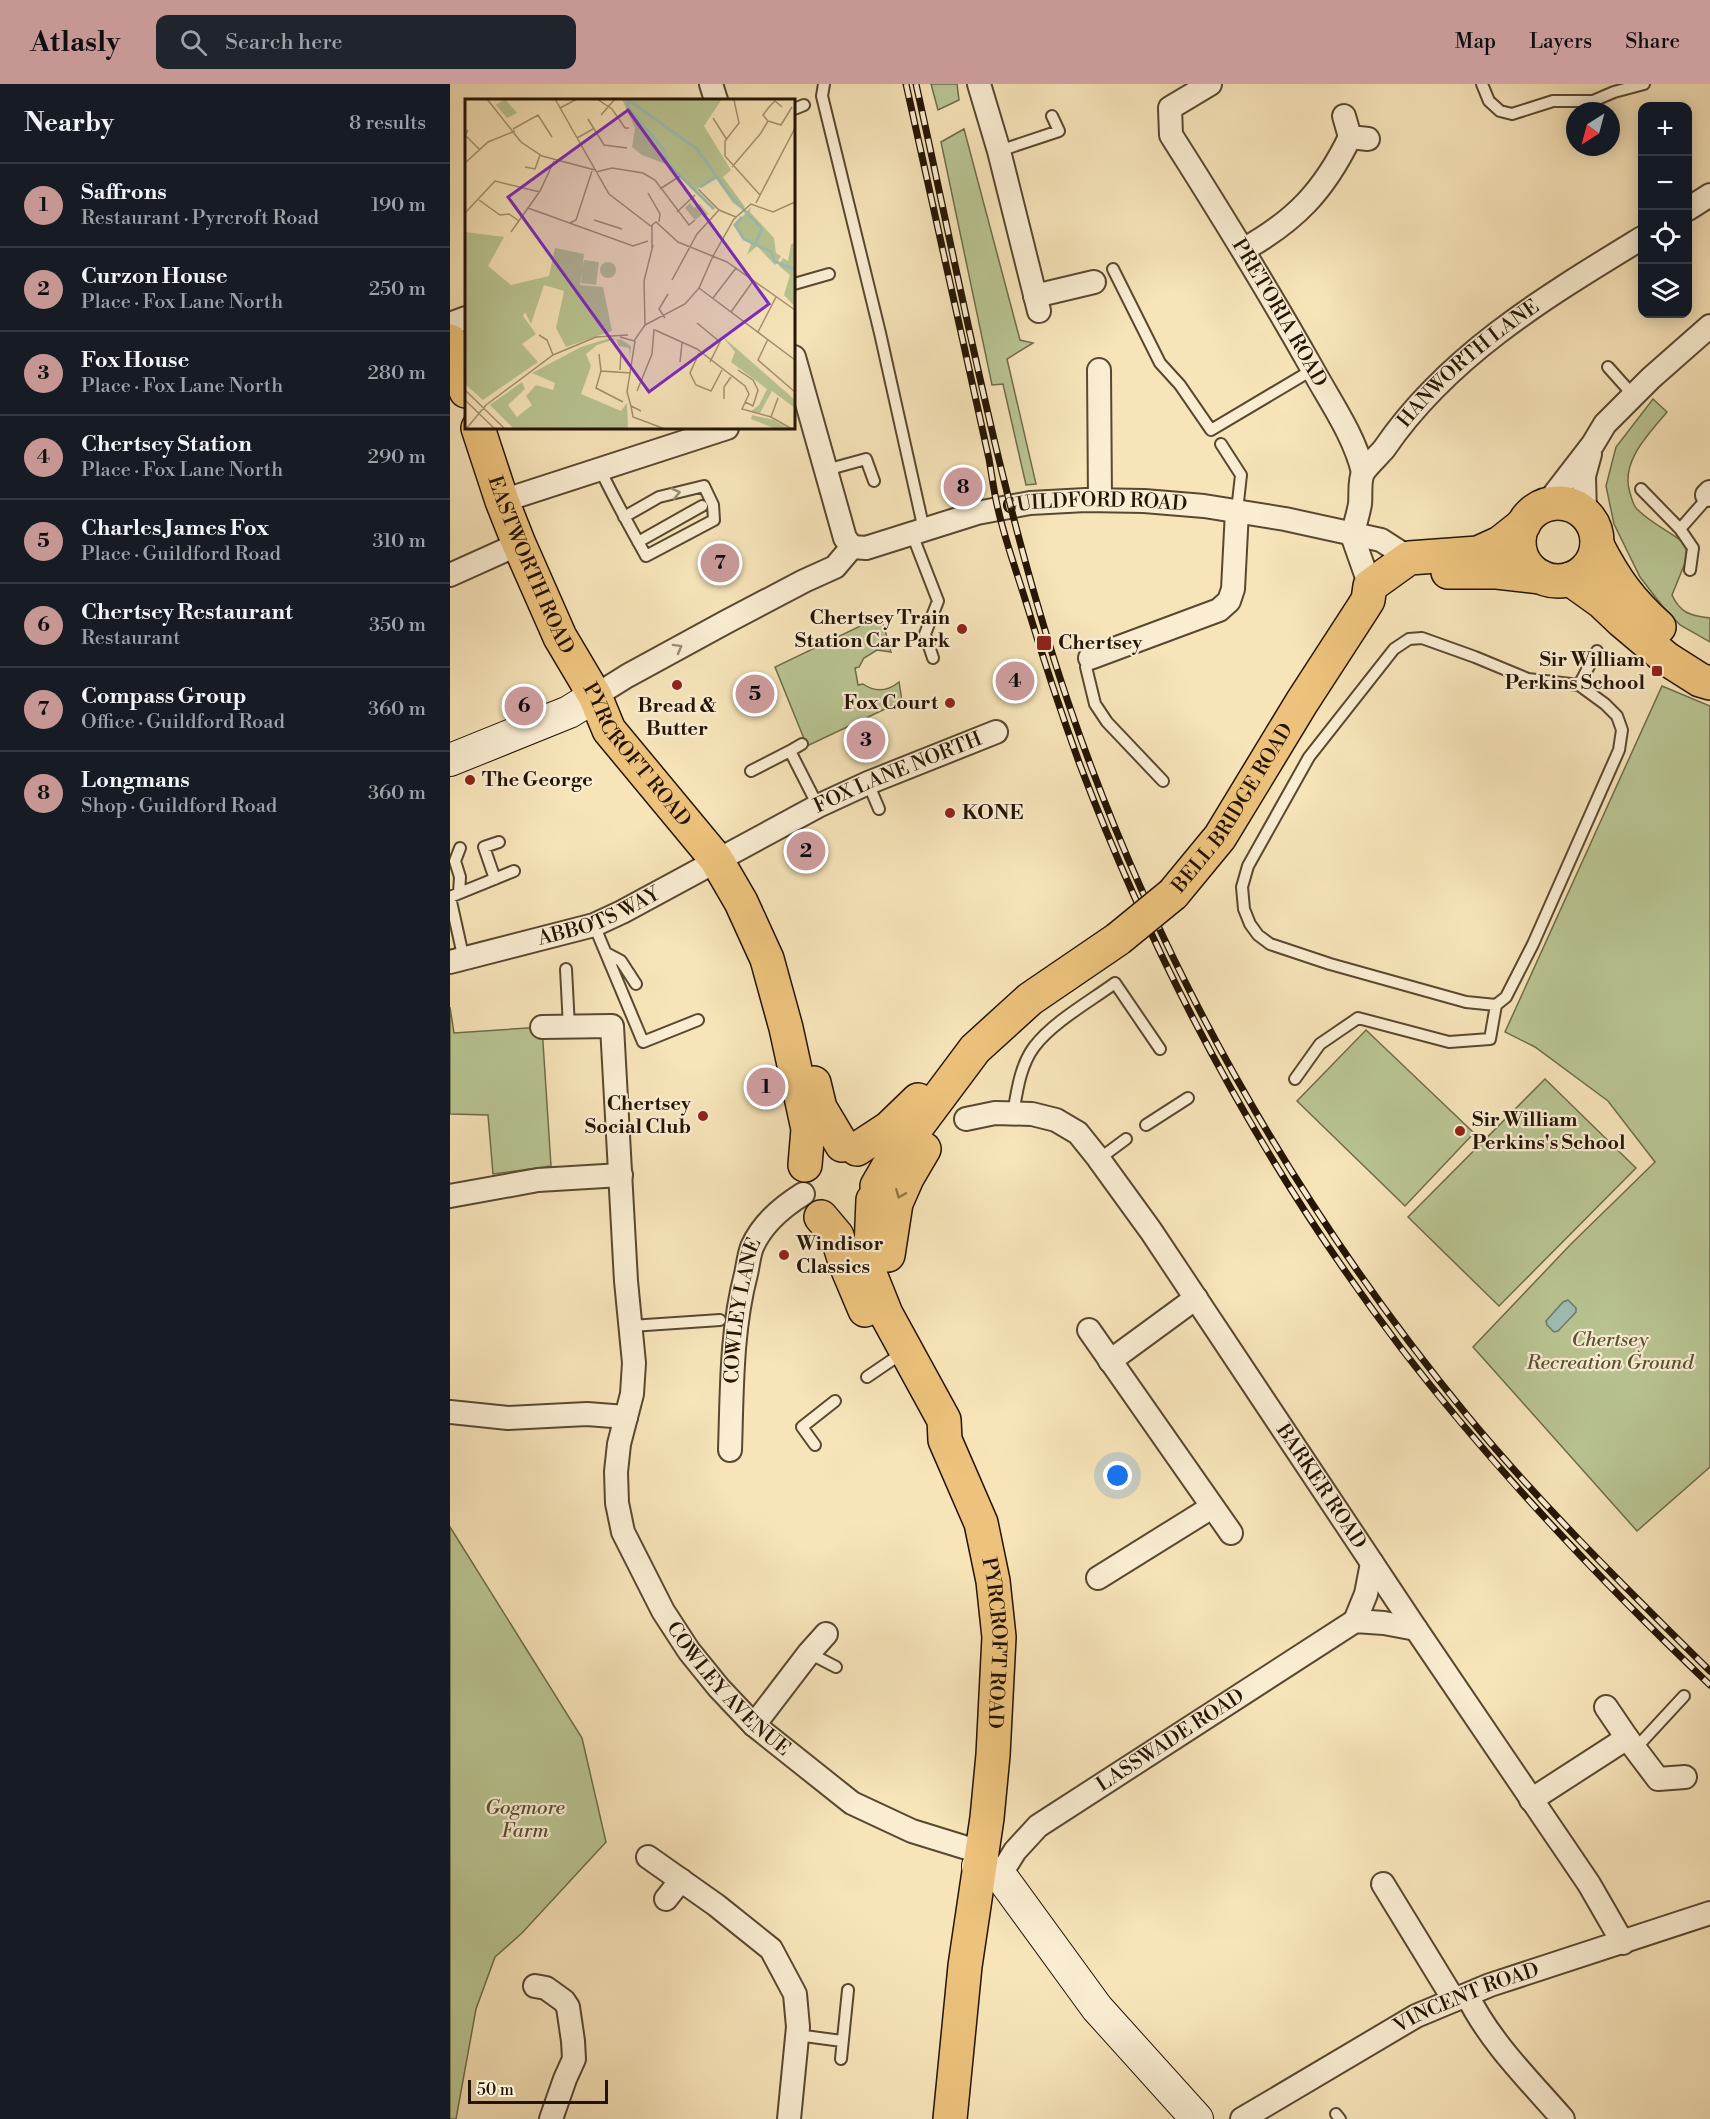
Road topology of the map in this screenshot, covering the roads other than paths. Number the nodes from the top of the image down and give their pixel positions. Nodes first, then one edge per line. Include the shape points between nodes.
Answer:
1 (711, 84) edge
2 (824, 84) edge
3 (979, 84) edge
4 (1210, 84) edge
5 (1482, 84) edge
6 (1644, 84) edge
7 (1172, 93) edge
8 (716, 99) edge
9 (1052, 116) dead end
10 (1354, 131) dead end
11 (999, 151) junction
12 (1710, 195) edge
13 (1692, 206) edge
14 (1638, 240) edge
15 (1242, 250) junction
16 (1113, 269) dead end
17 (829, 274) dead end
18 (1094, 282) dead end
19 (795, 284) edge
20 (465, 318) edge
21 (450, 324) edge
22 (1710, 326) edge
23 (450, 341) edge
24 (795, 365) edge
25 (1608, 367) dead end
26 (1312, 369) junction
27 (1099, 370) dead end
28 (465, 388) edge
29 (1633, 395) junction
30 (800, 404) edge
31 (478, 429) edge
32 (724, 429) edge
33 (1221, 444) dead end
34 (1593, 444) junction
35 (600, 469) junction
36 (826, 470) junction
37 (1363, 472) junction
38 (874, 481) dead end
39 (1641, 489) dead end
40 (1709, 493) edge
41 (1100, 500) junction
42 (502, 501) junction
43 (702, 506) dead end
44 (1237, 511) junction
45 (1585, 514) junction
46 (1535, 515) junction
47 (624, 517) junction
48 (1680, 529) junction
49 (918, 532) junction
50 (1352, 535) junction
51 (638, 543) junction
52 (519, 544) junction
53 (1597, 545) junction
54 (852, 547) junction
55 (1419, 566) junction
56 (1690, 570) dead end
57 (450, 575) edge
58 (1556, 578) junction
59 (1369, 593) junction
60 (1597, 651) dead end
61 (933, 658) dead end
62 (1090, 658) joint
63 (1710, 670) edge
64 (1710, 683) edge
65 (1580, 685) junction
66 (595, 696) junction
67 (996, 732) dead end
68 (802, 744) dead end
69 (790, 751) junction
70 (450, 760) edge
71 (752, 771) dead end
72 (1163, 781) dead end
73 (868, 783) junction
74 (818, 806) junction
75 (879, 809) dead end
76 (499, 842) dead end
77 (460, 848) dead end
78 (727, 854) junction
79 (514, 871) dead end
80 (495, 879) junction
81 (453, 896) edge
82 (594, 925) junction
83 (606, 953) junction
84 (457, 961) edge
85 (566, 969) dead end
86 (636, 984) dead end
87 (1496, 1005) junction
88 (698, 1020) dead end
89 (542, 1027) dead end
90 (568, 1027) junction
91 (975, 1049) junction
92 (1160, 1049) dead end
93 (1295, 1079) dead end
94 (1188, 1098) dead end
95 (1013, 1114) junction
96 (966, 1119) dead end
97 (1146, 1125) dead end
98 (1126, 1139) dead end
99 (850, 1147) junction
100 (1099, 1159) junction
101 (621, 1175) junction
102 (810, 1192) junction
103 (875, 1193) junction
104 (450, 1196) edge
105 (1196, 1298) junction
106 (720, 1320) dead end
107 (631, 1326) junction
108 (1089, 1330) dead end
109 (1110, 1361) junction
110 (889, 1364) junction
111 (835, 1401) dead end
112 (450, 1412) edge
113 (626, 1417) junction
114 (815, 1445) dead end
115 (730, 1450) dead end
116 (1212, 1507) junction
117 (1231, 1533) dead end
118 (1372, 1563) junction
119 (1098, 1578) dead end
120 (1355, 1621) junction
121 (1416, 1629) junction
122 (826, 1634) dead end
123 (809, 1653) junction
124 (836, 1667) dead end
125 (1684, 1696) dead end
126 (1606, 1707) dead end
127 (754, 1725) junction
128 (1631, 1744) junction
129 (1685, 1777) dead end
130 (1531, 1800) junction
131 (648, 1857) dead end
132 (986, 1865) junction
133 (681, 1880) junction
134 (1383, 1884) dead end
135 (666, 1899) dead end
136 (1710, 1913) edge
137 (1623, 1943) junction
138 (535, 1986) dead end
139 (848, 1990) dead end
140 (1461, 1997) junction
141 (797, 2035) junction
142 (842, 2041) junction
143 (841, 2059) dead end
144 (551, 2119) edge
145 (789, 2119) edge
146 (950, 2119) edge
147 (1197, 2119) edge
148 (1242, 2119) edge
149 (1563, 2119) edge

1 - 8 street
2 - 49 lane via 822,96 880,333
3 - 11 street
4 - 7 street
5 - 6 lane via 1489,101 1500,111 1512,114 1552,101 1593,101
7 - 15 street, PRETORIA ROAD via 1171,135
9 - 11 lane via 1059,132
10 - 15 street via 1316,194 1288,222
11 - 18 street via 1037,304
12 - 13 street
14 - 37 street, HANWORTH LANE via 1502,329 1434,387
15 - 26 street, PRETORIA ROAD
16 - 26 lane via 1160,363 1211,430
17 - 19 lane
20 - 21 street
22 - 29 street
23 - 28 main road
24 - 30 street
25 - 29 lane
26 - 37 street, PRETORIA ROAD via 1349,434
27 - 41 street
29 - 34 street via 1605,424
30 - 36 street
31 - 42 main road, EASTWORTH ROAD
32 - 35 street
33 - 44 lane via 1241,475
34 - 45 street via 1584,476
34 - 46 street
35 - 42 street
35 - 47 lane
36 - 38 lane via 866,459
36 - 54 street via 845,538
37 - 50 street
39 - 48 lane
40 - 48 lane
41 - 44 street, GUILDFORD ROAD
41 - 49 street, GUILDFORD ROAD via 1030,503 977,513
42 - 52 main road, EASTWORTH ROAD
43 - 51 lane
44 - 50 street, GUILDFORD ROAD
44 - 62 street via 1230,600 1219,610
45 - 46 main road via 1567,504
45 - 53 main road via 1592,523
46 - 55 main road via 1500,543
46 - 58 main road via 1520,536 1524,560 1531,569
47 - 51 lane
47 -> 51 lane via 659,497 704,486 713,505 714,520 646,556
48 - 56 lane via 1693,549
49 - 54 street, GUILDFORD ROAD via 866,548
49 - 61 lane via 938,601 925,634
50 - 55 street, GUILDFORD ROAD via 1381,540
50 - 59 street
52 - 57 street
52 - 66 main road, EASTWORTH ROAD via 560,637
53 - 58 main road via 1595,556 1581,574
53 - 63 main road via 1635,605
66 -> 54 street via 726,622 836,567
55 - 58 main road
55 - 59 main road via 1390,592
58 - 64 main road via 1602,602 1667,659
59 - 91 main road, BELL BRIDGE ROAD, bridge via 1221,837 1173,894 1118,939 1030,999
60 - 65 lane
62 - 72 lane via 1086,667 1095,704
65 - 87 lane via 1617,716 1622,730 1621,745 1533,944 1506,997
65 - 87 lane via 1528,679 1429,639 1403,642 1309,757 1244,878 1242,900 1247,917 1258,935 1270,944 1466,1002
66 - 70 street via 569,712
66 - 78 main road, PYRCROFT ROAD via 627,717
67 - 73 street, FOX LANE NORTH
68 - 69 lane
69 - 71 lane
69 - 74 lane
73 - 74 street, FOX LANE NORTH
73 - 75 lane
74 - 78 street, FOX LANE NORTH
76 - 80 lane via 484,847
77 - 81 lane via 455,861 460,877
78 - 82 street, ABBOTS WAY
78 - 99 main road, PYRCROFT ROAD via 783,954 804,1027 820,1108
78 - 102 main road, PYRCROFT ROAD via 741,902 767,959 786,1029 808,1129
79 - 80 lane
80 - 81 lane
81 - 84 lane
82 - 83 lane
82 - 84 street, ABBOTS WAY
83 - 86 lane via 621,961
83 - 88 lane via 643,1042
85 - 90 lane
87 - 93 lane via 1490,1039 1449,1042 1358,1018 1320,1044
89 - 90 street, COWLEY AVENUE
90 - 101 street, COWLEY AVENUE via 612,1026
91 - 99 main road, BELL BRIDGE ROAD via 889,1128
91 - 103 main road, BELL BRIDGE ROAD via 892,1160
91 -> 110 main road via 958,1095 896,1203 888,1255 895,1308
92 - 95 lane via 1115,983 1034,1048 1020,1076
94 - 97 lane
95 - 96 street, BARKER ROAD
95 - 100 street, BARKER ROAD via 1056,1120 1078,1133
98 - 100 lane
99 - 102 main road via 831,1145 812,1156
99 - 103 main road via 873,1164 877,1175
100 - 105 street, BARKER ROAD
101 - 104 street via 538,1180
101 - 107 street, COWLEY AVENUE
102 - 103 main road via 833,1220 856,1217 866,1210
102 - 110 main road, PYRCROFT ROAD via 837,1236
102 - 115 street, COWLEY LANE via 771,1218 753,1246 738,1309
103 - 110 main road, PYRCROFT ROAD via 870,1274 886,1314
105 - 109 street
105 - 118 street, BARKER ROAD
106 - 107 lane
107 - 113 street, COWLEY AVENUE via 634,1363
108 - 109 street
109 - 116 street
110 - 132 main road, PYRCROFT ROAD via 944,1420 945,1440 981,1523 993,1581 999,1637
111 - 114 lane via 802,1426
112 - 113 street via 508,1418 587,1414
113 - 127 street, COWLEY AVENUE via 616,1472 623,1532 663,1611 689,1651
116 - 117 street
116 - 119 street
118 - 120 street
118 - 121 street, BARKER ROAD
120 - 121 street
120 - 132 street, LASSWADE ROAD via 1046,1820 1015,1851
121 - 130 street, BARKER ROAD
122 - 123 street
123 - 124 lane
123 - 127 street
125 - 128 lane
126 - 128 street
127 - 132 street, COWLEY AVENUE via 852,1803
128 - 129 street via 1658,1779
128 - 130 street
130 - 137 street, BARKER ROAD via 1589,1884
131 - 133 street
132 - 146 main road, PYRCROFT ROAD via 965,1965
132 - 147 street via 1096,2008
133 - 135 street
133 - 141 street via 771,1949 795,1994
134 - 140 street
136 - 137 street, VINCENT ROAD
137 - 140 street, VINCENT ROAD
138 - 144 street via 546,1988 564,2001 573,2042 574,2059
139 - 142 lane
140 - 148 street, VINCENT ROAD via 1416,2016
140 - 149 street
141 - 142 lane
141 - 145 street
142 - 143 lane

